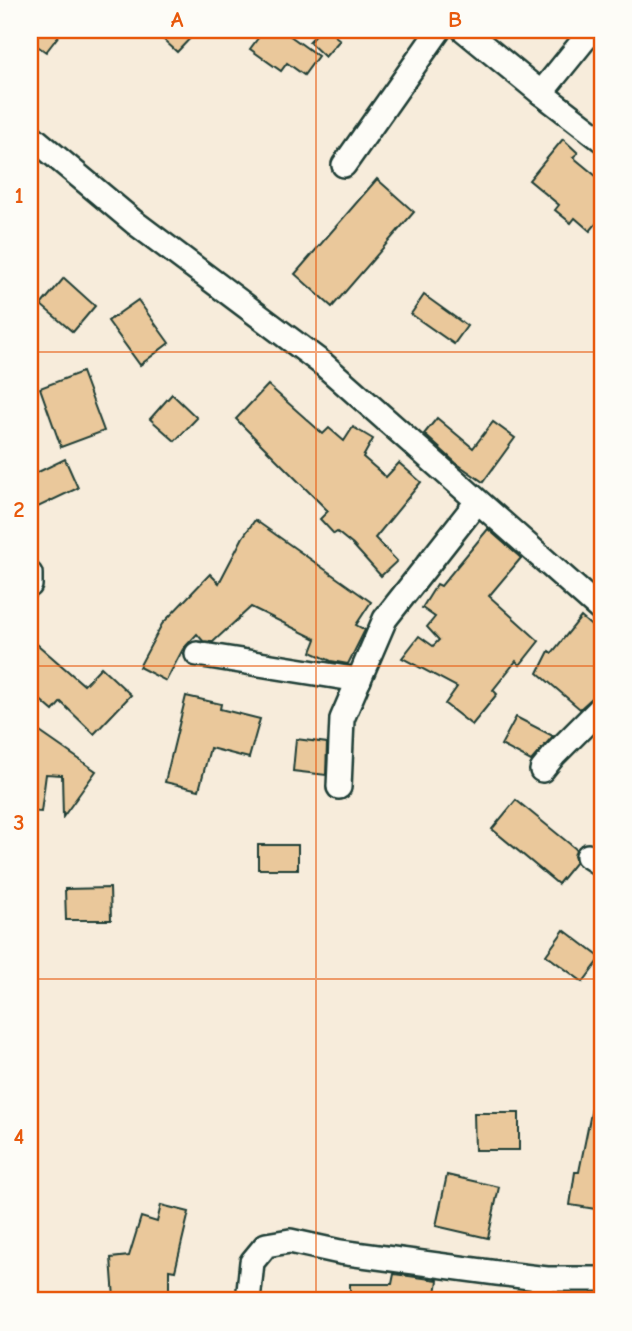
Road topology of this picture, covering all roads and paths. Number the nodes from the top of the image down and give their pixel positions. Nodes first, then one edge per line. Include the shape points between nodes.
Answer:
1 (439, 30) edge
2 (464, 30) edge
3 (592, 30) edge
4 (541, 93) junction
5 (30, 135) edge
6 (602, 140) edge
7 (344, 164) dead end
8 (477, 502) junction
9 (30, 573) edge
10 (30, 585) edge
11 (602, 611) edge
12 (198, 654) dead end
13 (359, 680) junction
14 (602, 707) edge
15 (542, 770) dead end
16 (339, 787) dead end
17 (602, 1279) edge
18 (248, 1301) edge

1 - 7 street
2 - 4 street
3 - 4 street
4 - 6 street
5 - 8 street via 134,222 323,364
8 - 11 street
8 - 13 street via 385,619
9 - 10 street
12 - 13 street
13 - 16 street via 342,719
14 - 15 street
17 - 18 street via 497,1273 289,1241 266,1245 251,1262

